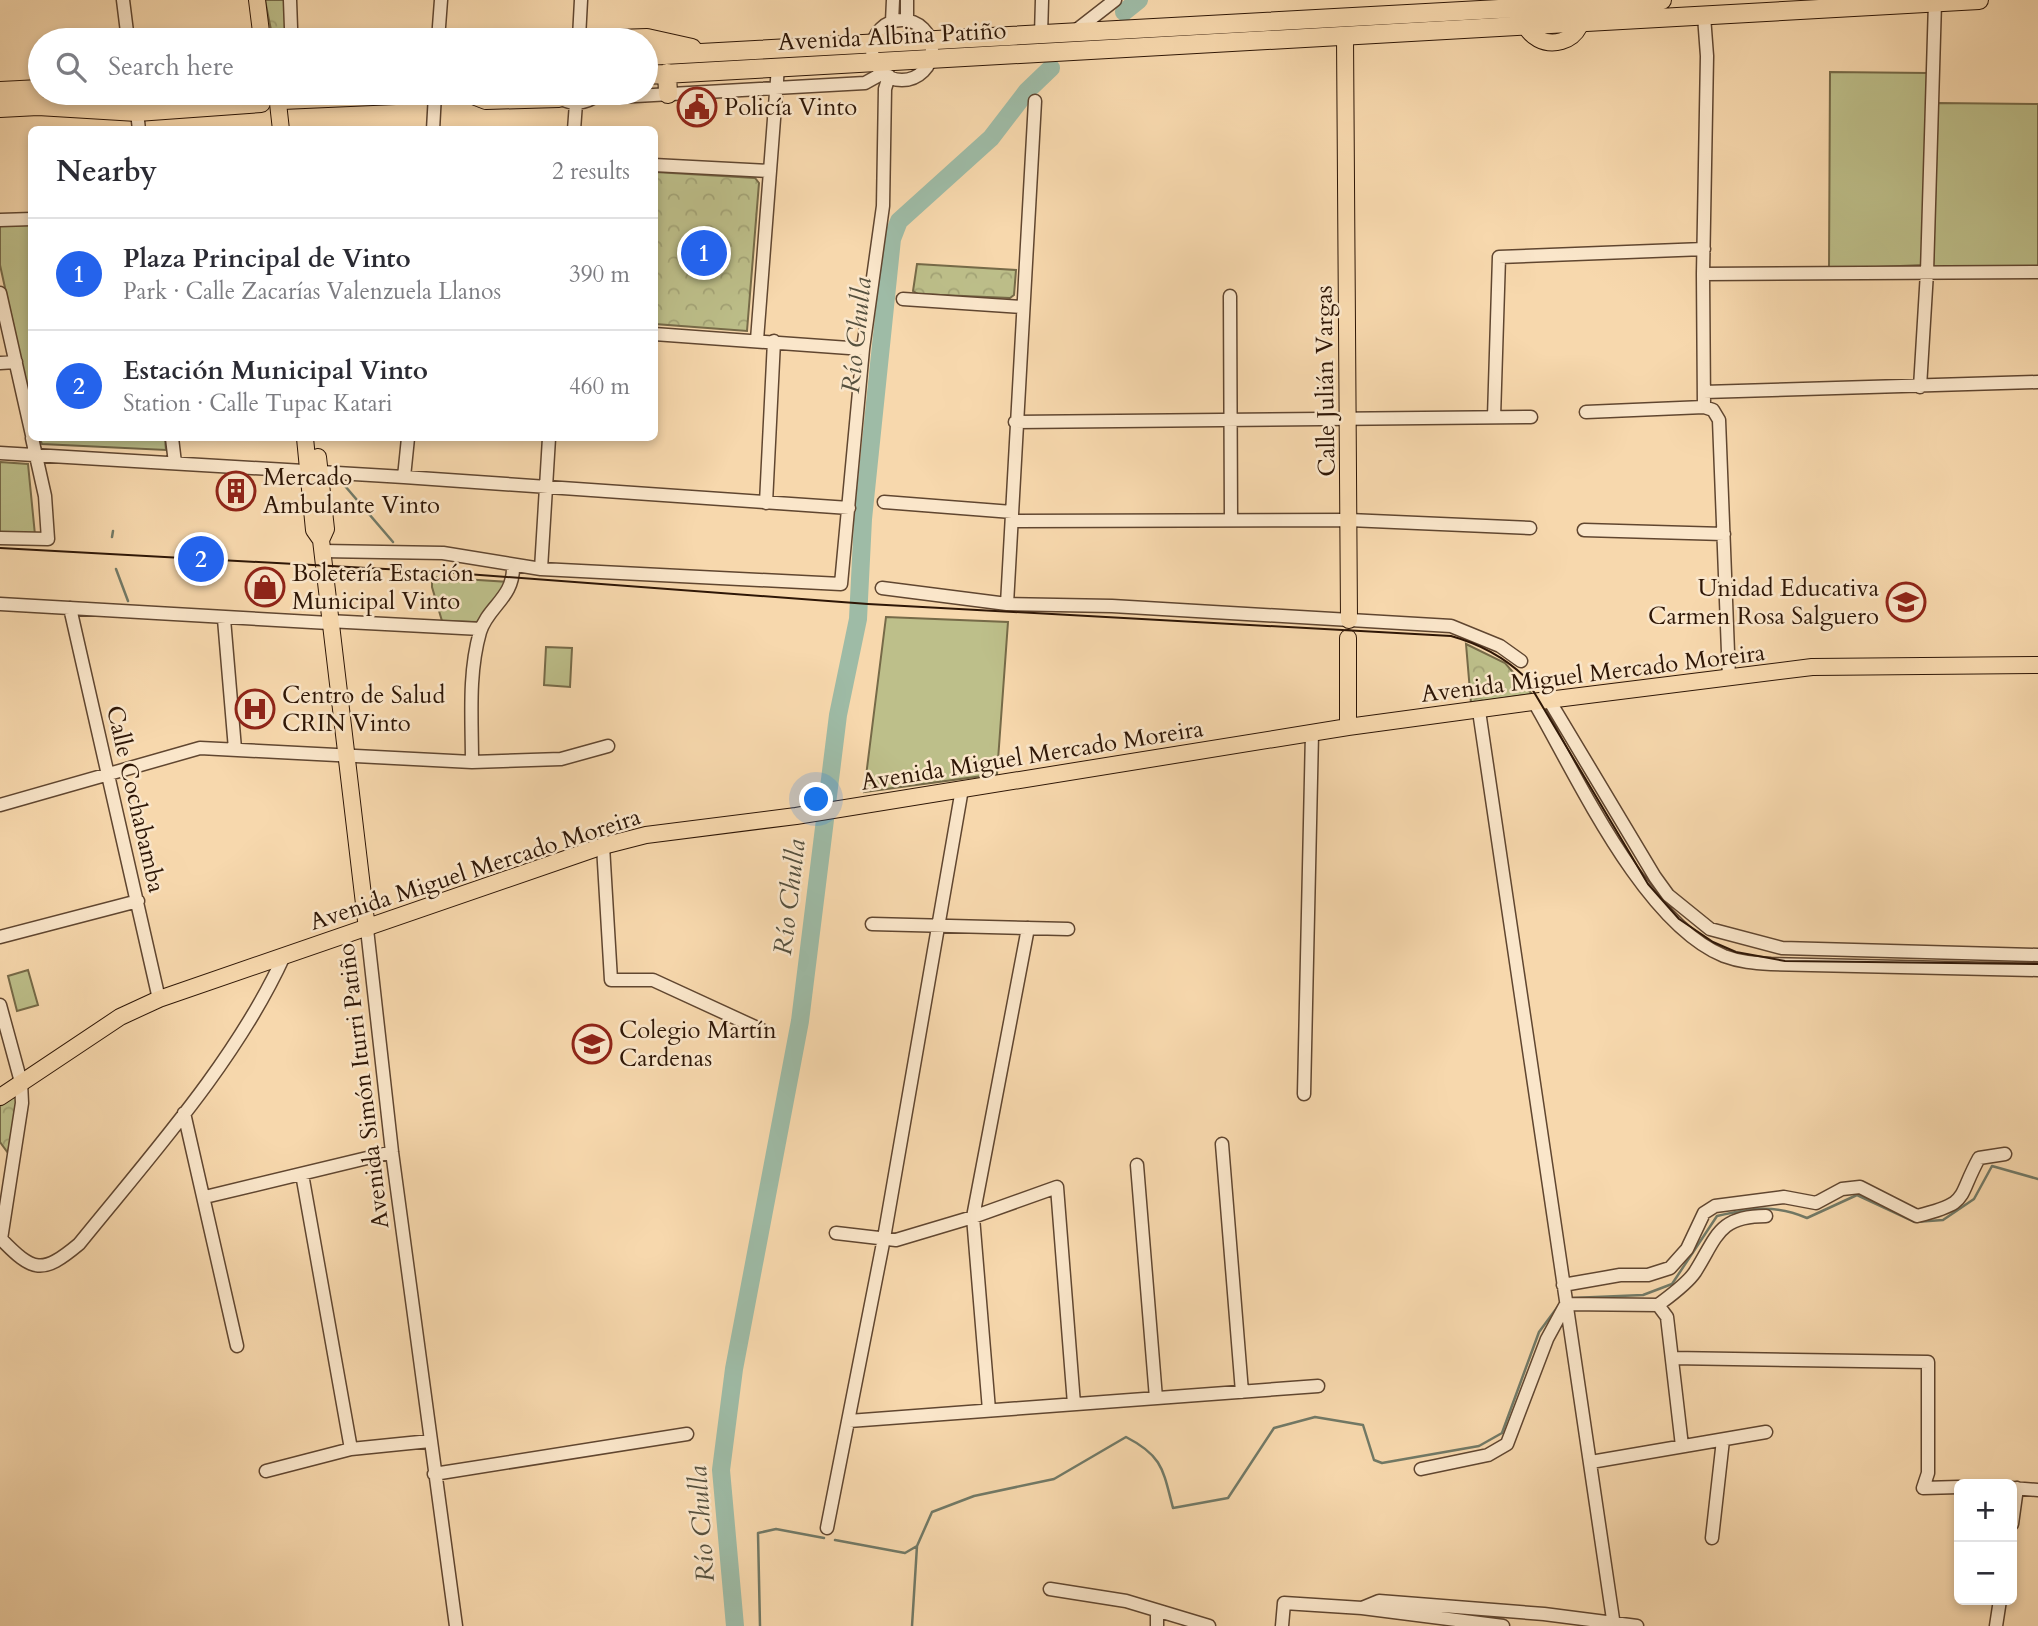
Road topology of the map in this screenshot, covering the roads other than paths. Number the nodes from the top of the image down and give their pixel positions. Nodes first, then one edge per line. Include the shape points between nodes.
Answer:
1 (123, 0) edge
2 (257, 0) edge
3 (290, 0) edge
4 (441, 0) edge
5 (581, 0) edge
6 (893, 0) edge
7 (907, 0) edge
8 (1042, 0) edge
9 (1115, 0) edge
10 (1662, 0) edge
11 (1979, 0) edge
12 (1934, 2) junction
13 (1580, 9) edge
14 (1524, 11) edge
15 (1704, 16) junction
16 (907, 20) junction
17 (892, 22) junction
18 (126, 28) edge
19 (260, 28) edge
20 (291, 28) dead end
21 (439, 28) edge
22 (580, 28) edge
23 (1073, 33) junction
24 (1041, 35) junction
25 (1345, 36) junction
26 (658, 40) edge
27 (931, 49) junction
28 (716, 53) junction
29 (658, 55) edge
30 (880, 64) junction
31 (778, 67) junction
32 (667, 73) junction
33 (658, 74) edge
34 (28, 90) edge
35 (776, 90) junction
36 (0, 91) edge
37 (668, 94) junction
38 (658, 95) edge
39 (1035, 102) dead end
40 (239, 105) edge
41 (271, 105) edge
42 (273, 105) edge
43 (436, 105) edge
44 (565, 105) edge
45 (0, 108) edge
46 (138, 121) edge
47 (270, 126) edge
48 (280, 126) edge
49 (434, 126) edge
50 (573, 126) edge
51 (658, 165) edge
52 (770, 172) junction
53 (28, 219) edge
54 (0, 220) edge
55 (1704, 249) junction
56 (1927, 272) junction
57 (2038, 272) edge
58 (1703, 274) junction
59 (0, 293) edge
60 (1230, 296) dead end
61 (903, 299) dead end
62 (1022, 307) junction
63 (658, 334) edge
64 (757, 340) junction
65 (774, 341) junction
66 (863, 349) junction
67 (16, 362) junction
68 (0, 363) edge
69 (2038, 382) edge
70 (1920, 387) junction
71 (1704, 392) junction
72 (1704, 407) junction
73 (1586, 412) dead end
74 (28, 418) edge
75 (1348, 418) junction
76 (1494, 418) junction
77 (1531, 418) dead end
78 (1230, 421) junction
79 (1015, 422) junction
80 (33, 441) edge
81 (172, 441) edge
82 (306, 441) edge
83 (315, 441) edge
84 (408, 441) edge
85 (549, 441) edge
86 (0, 453) edge
87 (36, 455) junction
88 (175, 463) junction
89 (314, 472) junction
90 (404, 477) junction
91 (546, 487) junction
92 (884, 502) dead end
93 (766, 503) junction
94 (849, 508) junction
95 (1013, 516) junction
96 (1231, 520) junction
97 (1349, 520) junction
98 (1530, 528) dead end
99 (1584, 530) dead end
100 (1724, 534) junction
101 (0, 538) edge
102 (322, 546) junction
103 (513, 566) junction
104 (541, 569) junction
105 (882, 588) dead end
106 (0, 604) edge
107 (1007, 604) junction
108 (70, 608) junction
109 (224, 619) junction
110 (1349, 620) junction
111 (328, 622) junction
112 (481, 629) junction
113 (1348, 638) joint
114 (1521, 661) dead end
115 (2038, 665) edge
116 (1729, 678) junction
117 (1542, 701) junction
118 (1479, 711) junction
119 (1348, 727) junction
120 (1312, 733) junction
121 (608, 746) dead end
122 (235, 749) junction
123 (345, 755) junction
124 (471, 762) junction
125 (109, 773) junction
126 (962, 789) junction
127 (0, 805) edge
128 (603, 846) junction
129 (138, 901) junction
130 (872, 924) dead end
131 (938, 926) junction
132 (1028, 928) junction
133 (367, 929) junction
134 (1068, 929) dead end
135 (0, 937) edge
136 (2038, 955) edge
137 (284, 956) junction
138 (2038, 970) edge
139 (159, 999) junction
140 (0, 1005) edge
141 (766, 1032) dead end
142 (21, 1082) junction
143 (1304, 1094) dead end
144 (0, 1097) edge
145 (184, 1113) junction
146 (1222, 1144) dead end
147 (392, 1152) junction
148 (2004, 1154) dead end
149 (1137, 1166) dead end
150 (302, 1174) junction
151 (205, 1197) junction
152 (1766, 1216) dead end
153 (974, 1217) junction
154 (836, 1233) dead end
155 (884, 1238) junction
156 (1565, 1297) junction
157 (1658, 1305) junction
158 (237, 1346) dead end
159 (1672, 1358) junction
160 (1318, 1386) dead end
161 (1242, 1392) junction
162 (1156, 1398) junction
163 (1074, 1404) junction
164 (989, 1410) junction
165 (849, 1421) junction
166 (1766, 1432) dead end
167 (687, 1434) dead end
168 (1723, 1440) junction
169 (430, 1441) junction
170 (1682, 1446) junction
171 (351, 1449) junction
172 (1591, 1462) junction
173 (1421, 1469) dead end
174 (266, 1471) dead end
175 (434, 1474) junction
176 (1954, 1487) edge
177 (2017, 1488) edge
178 (2038, 1490) edge
179 (827, 1528) dead end
180 (1712, 1538) dead end
181 (1050, 1589) dead end
182 (1999, 1605) edge
183 (1362, 1608) junction
184 (1157, 1611) junction
185 (1544, 1620) edge
186 (1597, 1624) edge
187 (1614, 1625) edge
188 (456, 1626) edge
189 (1157, 1626) edge
190 (1209, 1626) edge
191 (1282, 1626) edge
192 (1503, 1626) edge
193 (1637, 1626) edge
194 (1996, 1626) edge

1 - 18 street
2 - 19 main road
3 - 20 street
4 - 21 street
5 - 22 street
6 - 17 street
7 - 16 street
8 - 24 street
9 - 23 street
10 - 13 highway, Avenida Albina Patiño
11 - 12 highway, Avenida Albina Patiño
12 - 15 highway, Avenida Albina Patiño
12 - 56 street
13 - 14 highway, Avenida Albina Patiño
13 - 14 main road via 1576,33 1559,44 1539,41
13 - 15 highway, Avenida Albina Patiño
14 - 23 highway, Avenida Albina Patiño
14 - 25 highway, Avenida Albina Patiño
15 - 55 street
16 - 17 street
16 - 27 street via 921,26
17 - 30 street via 880,30
23 - 24 highway, Avenida Albina Patiño
24 - 27 highway, Avenida Albina Patiño
25 - 27 highway, Avenida Albina Patiño
25 - 75 main road, Calle Julián Vargas
26 - 28 highway
27 - 30 highway, Avenida Albina Patiño
27 - 30 street via 924,70 911,78
28 - 29 highway, Avenida Albina Patiño
28 - 30 highway, Avenida Albina Patiño
30 - 31 highway, Avenida Albina Patiño
30 - 35 street via 865,83
30 - 66 street via 885,89 883,206
31 - 32 highway, Avenida Albina Patiño
31 - 35 street
32 - 33 highway, Avenida Albina Patiño
32 - 37 highway
34 - 36 highway
35 - 37 street
35 - 52 street
37 - 38 street
39 - 62 street
40 - 46 highway
41 - 47 main road
42 - 48 main road
43 - 49 street
44 - 50 street
45 - 46 highway via 38,106
51 - 52 street
52 - 64 street
53 - 54 street
55 - 58 street
55 - 76 street via 1499,257
56 - 57 street
56 - 58 street
56 - 70 street
58 - 71 street
59 - 67 street
60 - 78 street
61 - 62 street
62 - 79 street
63 - 64 street
64 - 65 street
65 - 66 street
65 - 93 street
66 - 94 street
67 - 68 street
67 - 74 street
69 - 70 street
70 - 71 street
71 - 72 street
72 - 73 street
72 - 100 street via 1713,410 1719,420
75 - 76 street
75 - 78 street
75 - 97 main road, Calle Julián Vargas
76 - 77 street
78 - 79 street
78 - 96 street
79 - 95 street
80 - 87 street
81 - 88 street
82 - 89 main road, Avenida Simón Iturri Patiño
83 - 89 main road, Avenida Simón Iturri Patiño
84 - 90 street
85 - 91 street
86 - 87 street
87 - 88 street
87 - 101 street via 45,496 47,539
88 - 89 street
89 - 90 street
89 - 102 main road, Avenida Simón Iturri Patiño via 314,530
90 - 91 street
91 - 93 street
91 - 104 street
92 - 95 street
93 - 94 street
94 - 104 street via 841,584
95 - 96 street
95 - 107 street
96 - 97 street
97 - 98 street
97 - 110 main road, Calle Julián Vargas
99 - 100 street
100 - 116 street
102 - 103 street via 443,553
102 - 111 main road, Avenida Simón Iturri Patiño
103 - 104 street
103 - 112 street via 513,583
105 - 107 street
106 - 108 street
107 - 110 street
108 - 109 street
108 - 125 street, Calle Cochabamba
109 - 111 street
109 - 122 street
110 - 113 street, Calle Julián Vargas
110 - 114 street via 1451,626 1500,646
111 - 112 street
111 - 123 main road, Avenida Simón Iturri Patiño
112 - 124 street via 472,664
113 - 119 main road, Calle Julián Vargas
115 - 116 main road, Avenida Miguel Mercado Moreira via 1835,666
116 - 117 main road, Avenida Miguel Mercado Moreira
117 - 118 main road, Avenida Miguel Mercado Moreira
117 - 136 street via 1668,895 1710,929 1782,948
117 - 138 street via 1644,888 1676,923 1721,955 1771,964
118 - 119 main road, Avenida Miguel Mercado Moreira
118 - 156 street
119 - 120 main road, Avenida Miguel Mercado Moreira
120 - 126 main road, Avenida Miguel Mercado Moreira
120 - 143 street
121 - 124 street via 561,759
122 - 123 street
122 - 125 street via 200,748
123 - 124 street
123 - 133 main road, Avenida Simón Iturri Patiño
125 - 127 street
125 - 129 street, Calle Cochabamba
126 - 128 main road, Avenida Miguel Mercado Moreira via 646,835
126 - 131 street
128 - 133 main road, Avenida Miguel Mercado Moreira
128 - 141 street via 611,980 653,980
129 - 135 street
129 - 139 street, Calle Cochabamba
130 - 131 street
131 - 132 street
131 - 155 street
132 - 134 street
132 - 153 street
133 - 137 main road, Avenida Miguel Mercado Moreira
133 - 147 street, Avenida Simón Iturri Patiño
137 - 139 main road, Avenida Miguel Mercado Moreira
137 - 145 street via 267,994
139 - 142 main road, Avenida Miguel Mercado Moreira via 120,1017
140 - 142 street
142 - 144 main road, Avenida Miguel Mercado Moreira
142 - 145 street via 22,1103 1,1238 34,1267 58,1262 79,1244
145 - 151 street
146 - 161 street
147 - 150 street
147 - 169 street, Avenida Simón Iturri Patiño
148 - 156 street via 1979,1158 1965,1195 1946,1209 1917,1216 1860,1187 1842,1189 1816,1203 1784,1197 1715,1206 1703,1213 1687,1249 1670,1268 1648,1275 1620,1275
149 - 162 street
150 - 151 street
150 - 171 street
151 - 158 street
152 - 157 street via 1732,1221 1715,1233 1694,1273
153 - 155 street via 896,1240
153 - 163 street via 1057,1187
153 - 164 street
154 - 155 street
155 - 165 street
156 - 157 street
156 - 172 street
156 - 173 street via 1507,1444 1488,1455
157 - 159 street via 1667,1317
159 - 170 street
159 - 176 street via 1928,1362 1923,1488
160 - 161 street
161 - 162 street
162 - 163 street
163 - 164 street
164 - 165 street
165 - 179 street
166 - 168 street
167 - 175 street
168 - 170 street
168 - 180 street
169 - 171 street
169 - 175 street, Avenida Simón Iturri Patiño
170 - 172 street
171 - 174 street
172 - 187 street
175 - 188 street, Avenida Simón Iturri Patiño
177 - 178 street
181 - 184 street via 1126,1601
182 - 194 street
183 - 185 street via 1379,1601
183 - 191 street via 1284,1602
183 - 192 street
184 - 189 street
184 - 190 street
185 - 186 street
186 - 187 street
187 - 193 street

